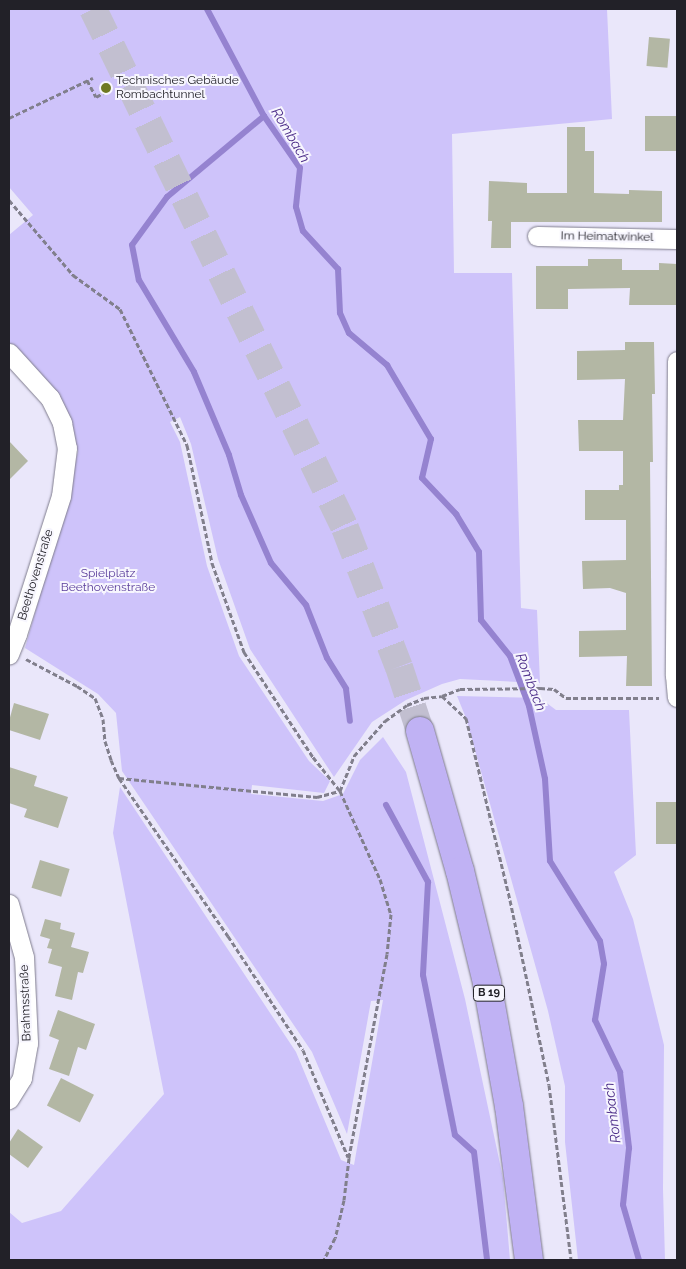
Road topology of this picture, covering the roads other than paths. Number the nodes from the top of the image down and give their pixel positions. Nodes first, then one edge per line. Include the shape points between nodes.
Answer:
1 (537, 236) dead end
2 (677, 238) edge
3 (9, 353) edge
4 (677, 361) edge
5 (11, 641) edge
6 (677, 697) edge
7 (420, 731) tunnel mouth
8 (9, 904) edge
9 (9, 1099) edge
10 (529, 1260) edge

1 - 2 street, Im Heimatwinkel
3 - 5 street, Beethovenstraße via 50,398 62,423 67,448 61,496
4 - 6 street
7 - 10 highway, B 19 via 458,862 487,983 510,1106
8 - 9 street, Brahmsstraße via 24,957 28,1043 22,1078

